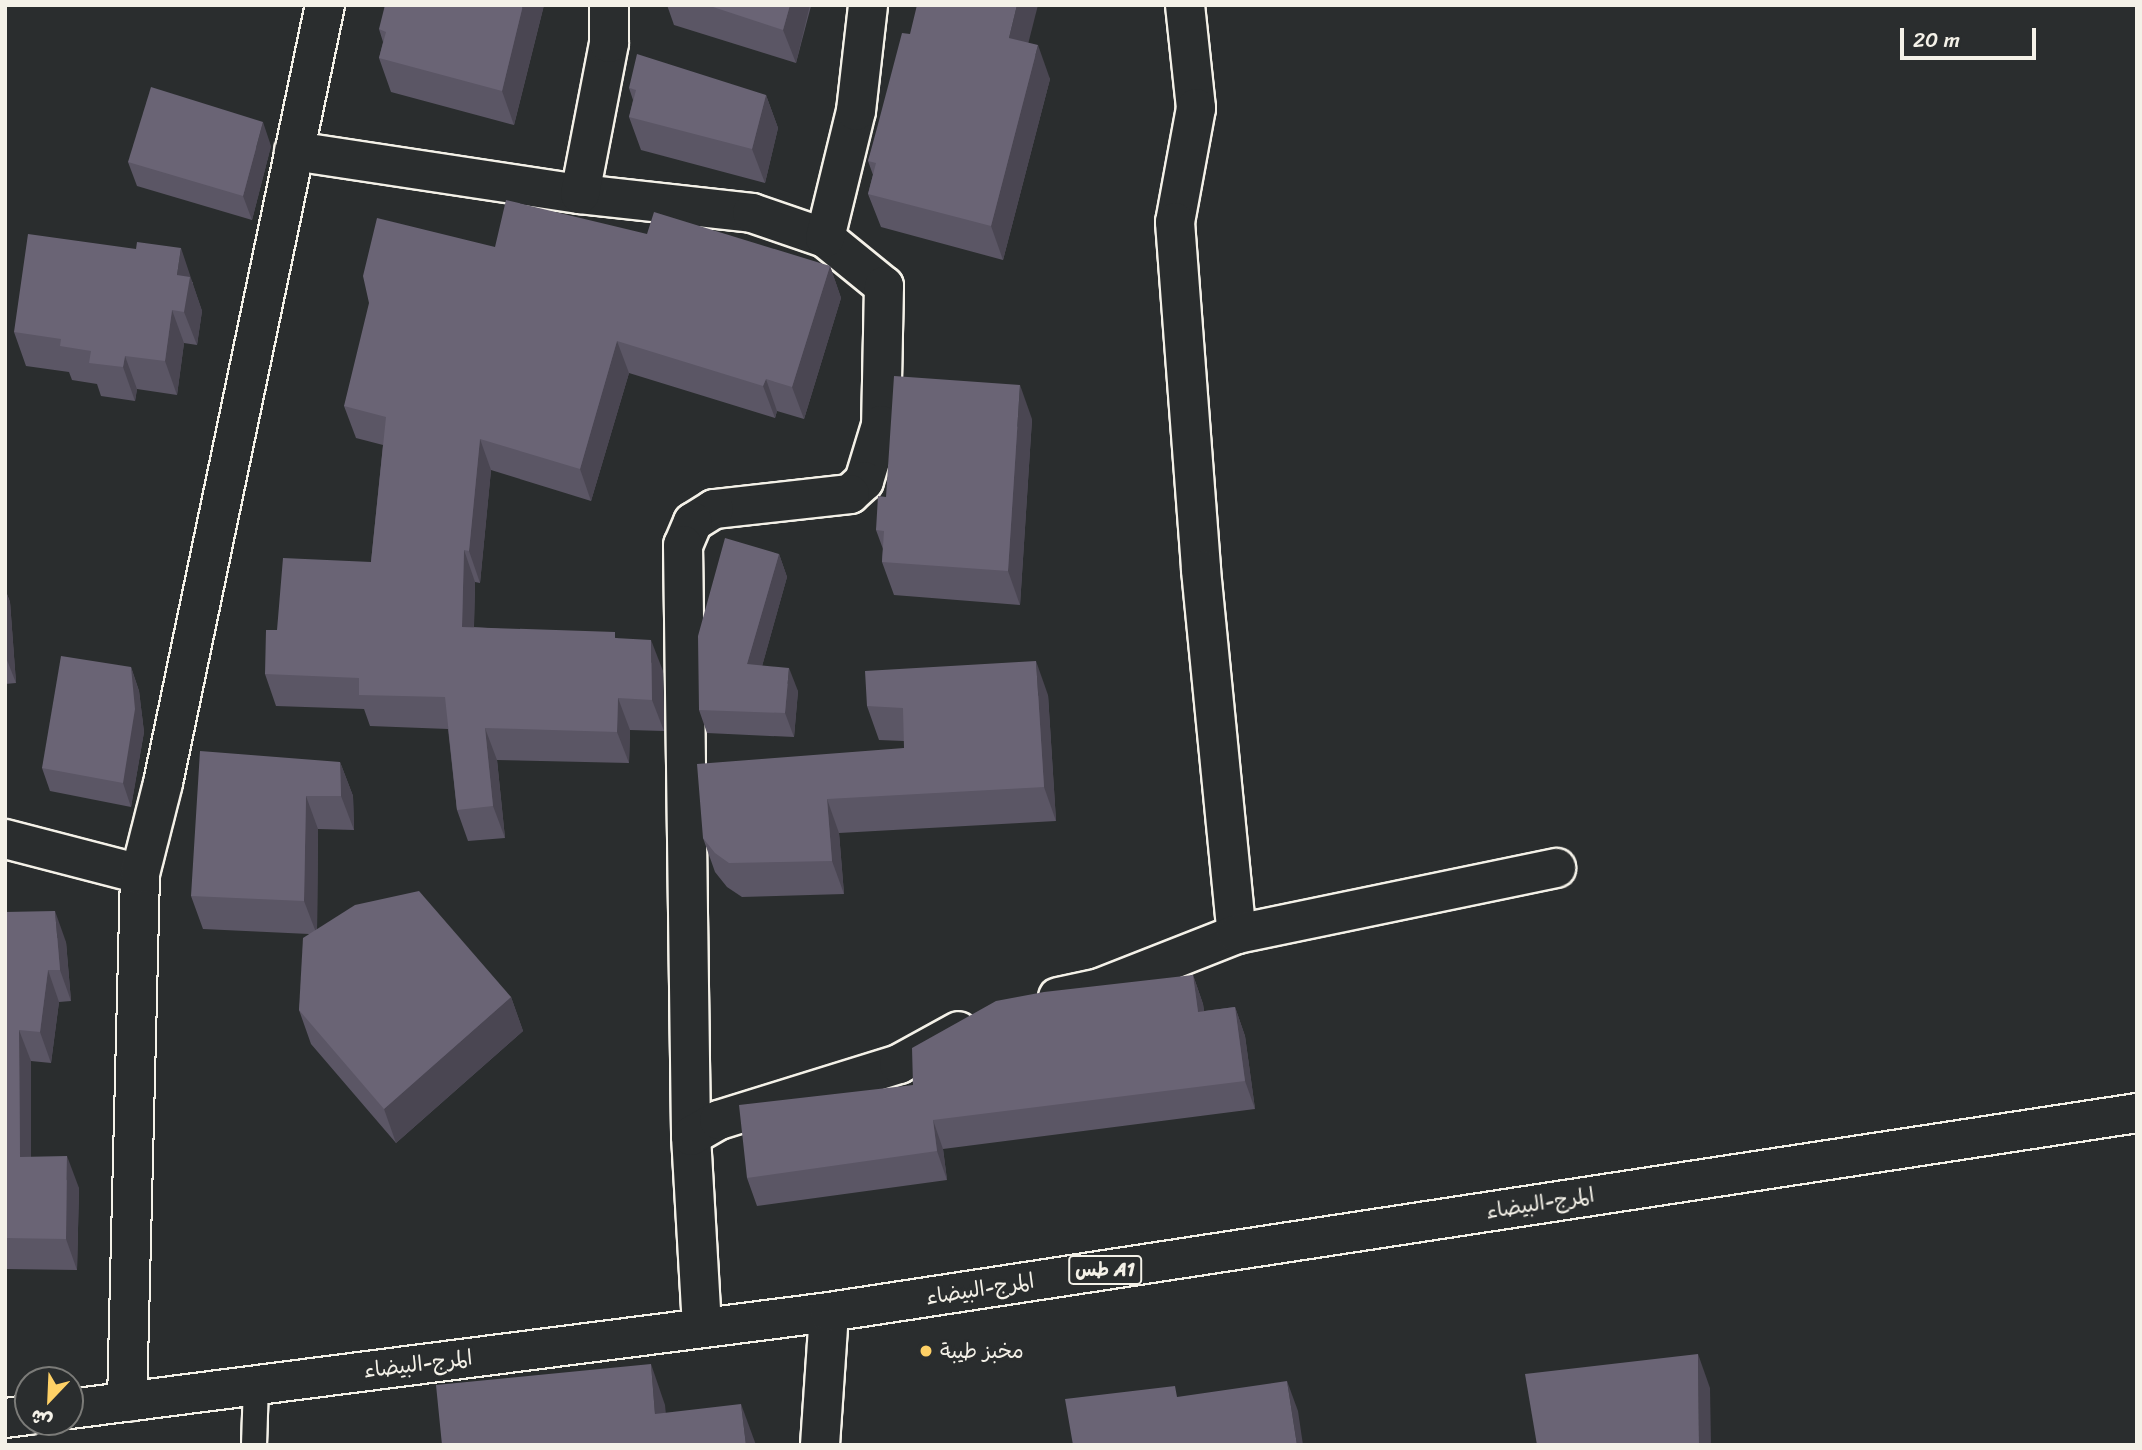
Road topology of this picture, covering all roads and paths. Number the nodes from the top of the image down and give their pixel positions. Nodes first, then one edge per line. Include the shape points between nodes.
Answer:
1 (325, 5) edge
2 (609, 5) edge
3 (868, 5) edge
4 (1185, 5) edge
5 (294, 151) junction
6 (580, 194) junction
7 (825, 238) junction
8 (5, 839) edge
9 (1556, 868) dead end
10 (140, 874) junction
11 (1237, 934) junction
12 (1024, 1004) edge
13 (988, 1015) edge
14 (2137, 1113) edge
15 (691, 1136) junction
16 (829, 1312) junction
17 (702, 1326) junction
18 (256, 1385) junction
19 (127, 1402) junction
20 (84, 1407) edge
21 (254, 1445) edge
22 (820, 1445) edge

1 - 5 main road
2 - 6 main road via 609,43
3 - 7 main road via 856,111
4 - 11 main road via 1196,108 1175,222 1201,570
5 - 6 main road
5 - 10 main road via 163,783
6 - 7 main road via 752,213
7 - 15 main road via 884,286 887,301 881,425 864,481 850,494 714,509 693,522 683,545
8 - 10 main road
9 - 11 main road
10 - 19 main road
11 - 12 main road via 1100,988
13 - 15 main road via 899,1064 719,1120
14 - 16 main road, المرج-البيضاء / طس A1
15 - 17 main road
16 - 17 main road, المرج-البيضاء / طس A1
16 - 22 main road
17 - 18 main road, المرج-البيضاء / طس A1
18 - 19 main road, المرج-البيضاء / طس A1
18 - 21 lane
19 - 20 main road, المرج-البيضاء / طس A1

